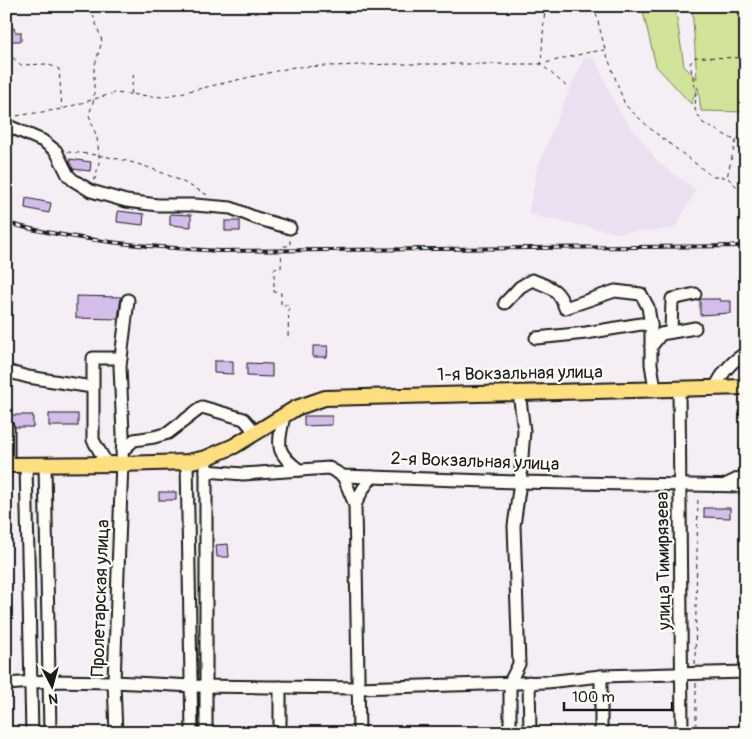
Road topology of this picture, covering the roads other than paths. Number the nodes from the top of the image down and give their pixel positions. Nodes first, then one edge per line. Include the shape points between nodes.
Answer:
1 (6, 125) edge
2 (290, 228) road end
3 (695, 294) dead end
4 (128, 300) dead end
5 (504, 303) dead end
6 (651, 326) junction
7 (695, 328) dead end
8 (670, 332) junction
9 (536, 338) dead end
10 (651, 347) junction
11 (746, 353) edge
12 (121, 358) junction
13 (6, 371) edge
14 (92, 387) junction
15 (746, 387) edge
16 (679, 388) junction
17 (714, 388) junction
18 (655, 389) junction
19 (519, 392) junction
20 (284, 416) junction
21 (8, 428) dead end
22 (256, 433) junction
23 (117, 460) junction
24 (187, 462) junction
25 (7, 465) edge
26 (26, 465) junction
27 (45, 465) junction
28 (206, 465) junction
29 (299, 470) junction
30 (746, 475) edge
31 (343, 476) junction
32 (372, 477) junction
33 (520, 482) junction
34 (680, 485) junction
35 (725, 486) junction
36 (746, 486) edge
37 (355, 505) junction
38 (746, 672) edge
39 (682, 674) junction
40 (600, 676) junction
41 (50, 681) junction
42 (32, 682) junction
43 (114, 682) junction
44 (510, 682) junction
45 (529, 682) junction
46 (6, 684) edge
47 (206, 685) junction
48 (192, 686) junction
49 (280, 687) junction
50 (358, 688) junction
51 (32, 733) edge
52 (50, 733) edge
53 (116, 733) edge
54 (192, 733) edge
55 (206, 733) edge
56 (280, 733) edge
57 (359, 733) edge
58 (510, 733) edge
59 (530, 733) edge
60 (601, 733) edge
61 (682, 733) edge

1 - 2 street via 43,141 56,151 68,175 91,191 126,201 158,205 195,204 231,208
3 - 8 street via 672,299
4 - 12 street, Пролетарская улица
5 - 6 street via 520,286 532,280 561,296 565,308 615,291 641,294 648,307
6 - 9 street via 641,324
6 - 10 street
7 - 8 street
8 - 10 street via 661,334
10 - 18 street
11 - 17 street via 723,372
12 - 14 street via 93,358
12 - 23 street, Пролетарская улица
13 - 14 street
14 - 23 street via 93,440
15 - 17 main road, 1-я Вокзальная улица
16 - 17 main road, 1-я Вокзальная улица
16 - 18 main road, 1-я Вокзальная улица
16 - 34 street, улица Тимирязева
18 - 19 main road, 1-я Вокзальная улица
19 - 20 main road, 1-я Вокзальная улица via 325,398 296,408
19 - 33 street via 524,431
20 - 22 main road, 1-я Вокзальная улица
20 - 29 street via 279,447 286,460
21 - 25 street
22 - 23 street via 244,419 202,407 168,433 134,440
22 - 28 main road, 1-я Вокзальная улица
23 - 24 main road
23 - 27 main road
23 - 43 street, Пролетарская улица
24 - 28 main road, 1-я Вокзальная улица
24 - 48 street
25 - 26 main road
26 - 27 main road
26 - 42 street
27 - 41 street
28 - 29 street, 2-я Вокзальная улица via 243,474
28 - 47 street
29 - 31 street, 2-я Вокзальная улица via 329,468
30 - 35 street
31 - 32 street, 2-я Вокзальная улица
31 - 37 street
32 - 33 street, 2-я Вокзальная улица
32 - 37 street
33 - 34 street, 2-я Вокзальная улица
33 - 44 street via 514,526 519,664
34 - 35 street, 2-я Вокзальная улица
34 - 39 street, улица Тимирязева
35 - 36 street, 2-я Вокзальная улица
37 - 50 street
38 - 39 street
39 - 40 street
39 - 61 street, улица Тимирязева
40 - 45 street
40 - 60 street
41 - 42 street
41 - 43 street
41 - 52 street
42 - 46 street
42 - 51 street
43 - 48 street
43 - 53 street, Пролетарская улица
44 - 45 street
44 - 50 street
44 - 58 street
45 - 59 street
47 - 48 street
47 - 49 street
47 - 55 street
48 - 54 street
49 - 50 street
49 - 56 street
50 - 57 street

